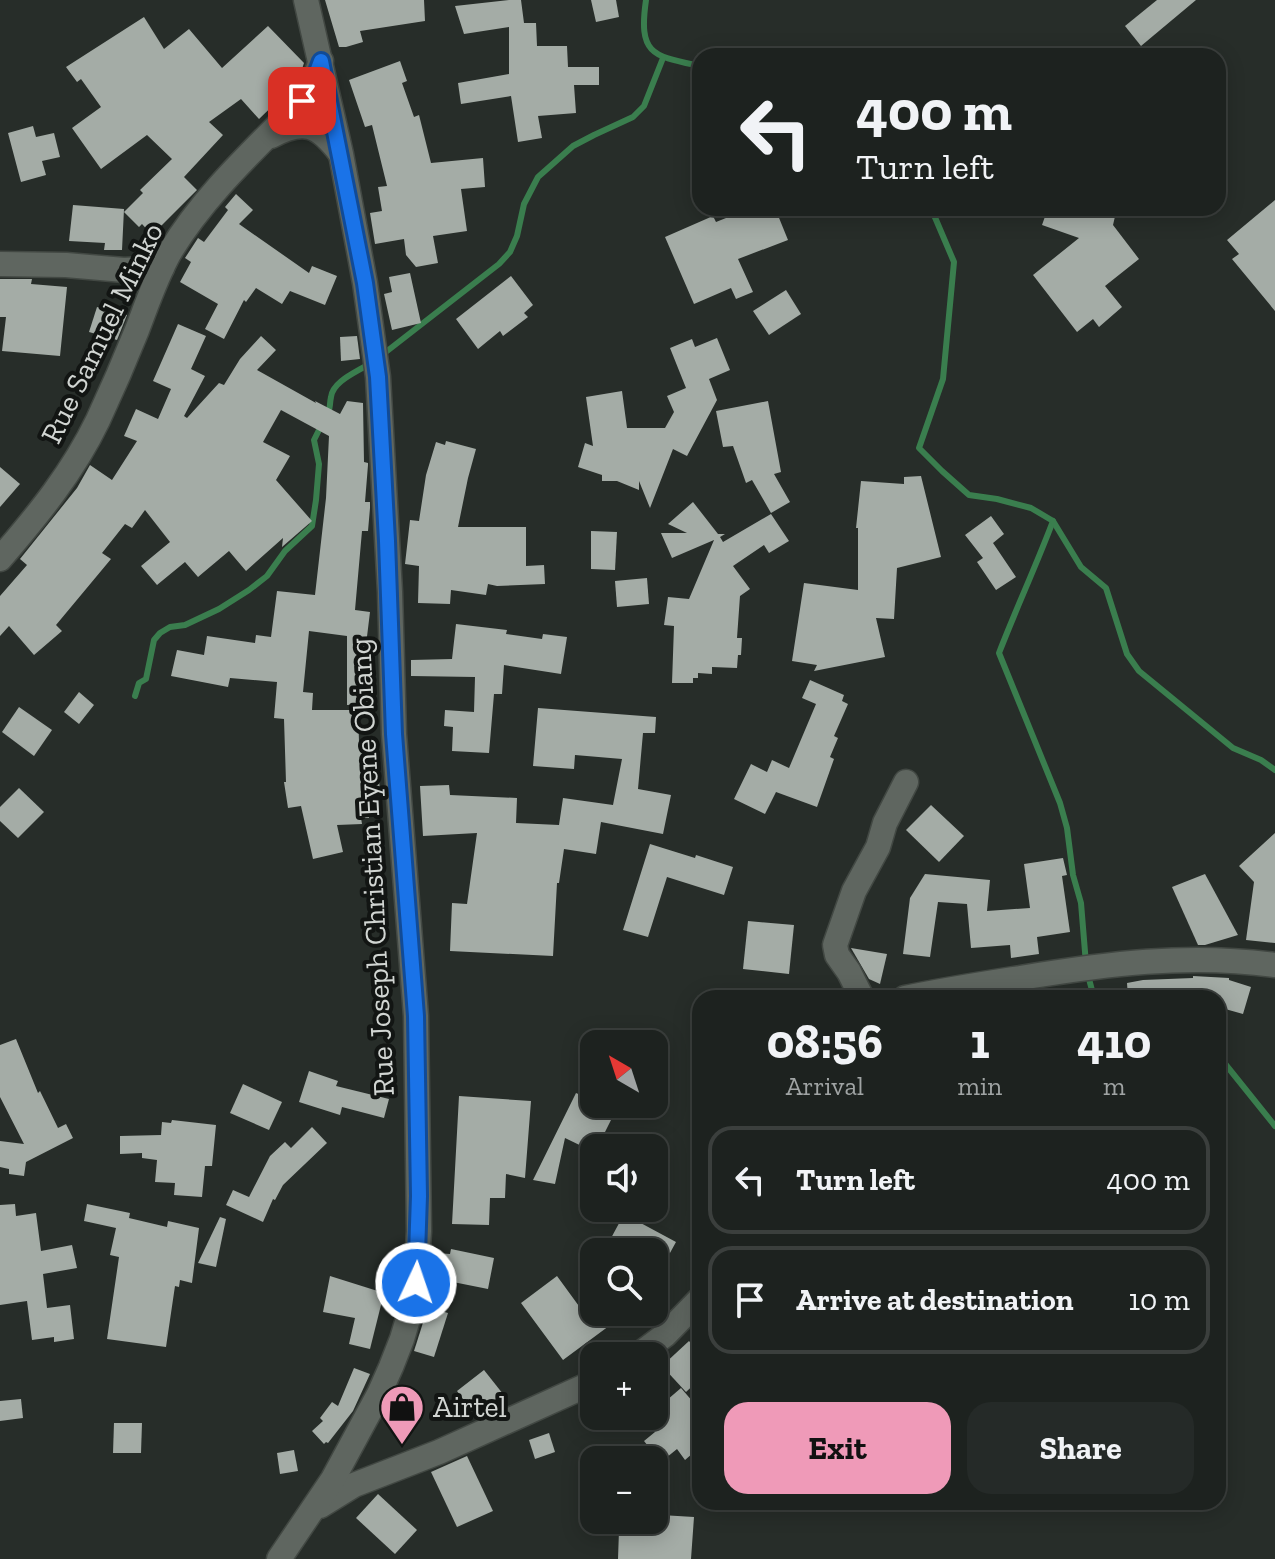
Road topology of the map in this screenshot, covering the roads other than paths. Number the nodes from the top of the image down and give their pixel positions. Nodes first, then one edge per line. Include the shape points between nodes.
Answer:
1 (306, 0) edge
2 (321, 61) junction
3 (265, 139) junction
4 (341, 154) junction
5 (0, 264) edge
6 (162, 268) junction
7 (0, 559) edge
8 (906, 782) dead end
9 (1275, 965) edge
10 (858, 990) edge
11 (951, 990) edge
12 (692, 1311) edge
13 (656, 1342) edge
14 (580, 1388) edge
15 (363, 1423) junction
16 (396, 1470) junction
17 (312, 1513) junction
18 (279, 1559) edge

1 - 2 street, Rue Joseph Christian Eyene Obiang
2 - 3 street, Rue Samuel Minko via 302,101
2 - 4 street, Rue Joseph Christian Eyene Obiang
3 - 4 street via 298,125 313,127
3 - 6 street, Rue Samuel Minko via 202,208
4 - 15 street, Rue Joseph Christian Eyene Obiang via 378,377 394,734 416,1016 416,1283 402,1339
5 - 6 street
6 - 7 street, Rue Samuel Minko via 83,450
8 - 10 street via 854,891 835,945
9 - 11 street via 1150,960
12 - 13 street
14 - 16 street
15 - 16 street via 364,1461 383,1472
15 - 17 street, Rue Joseph Christian Eyene Obiang
16 - 17 street via 354,1485
17 - 18 street, Rue Joseph Christian Eyene Obiang

